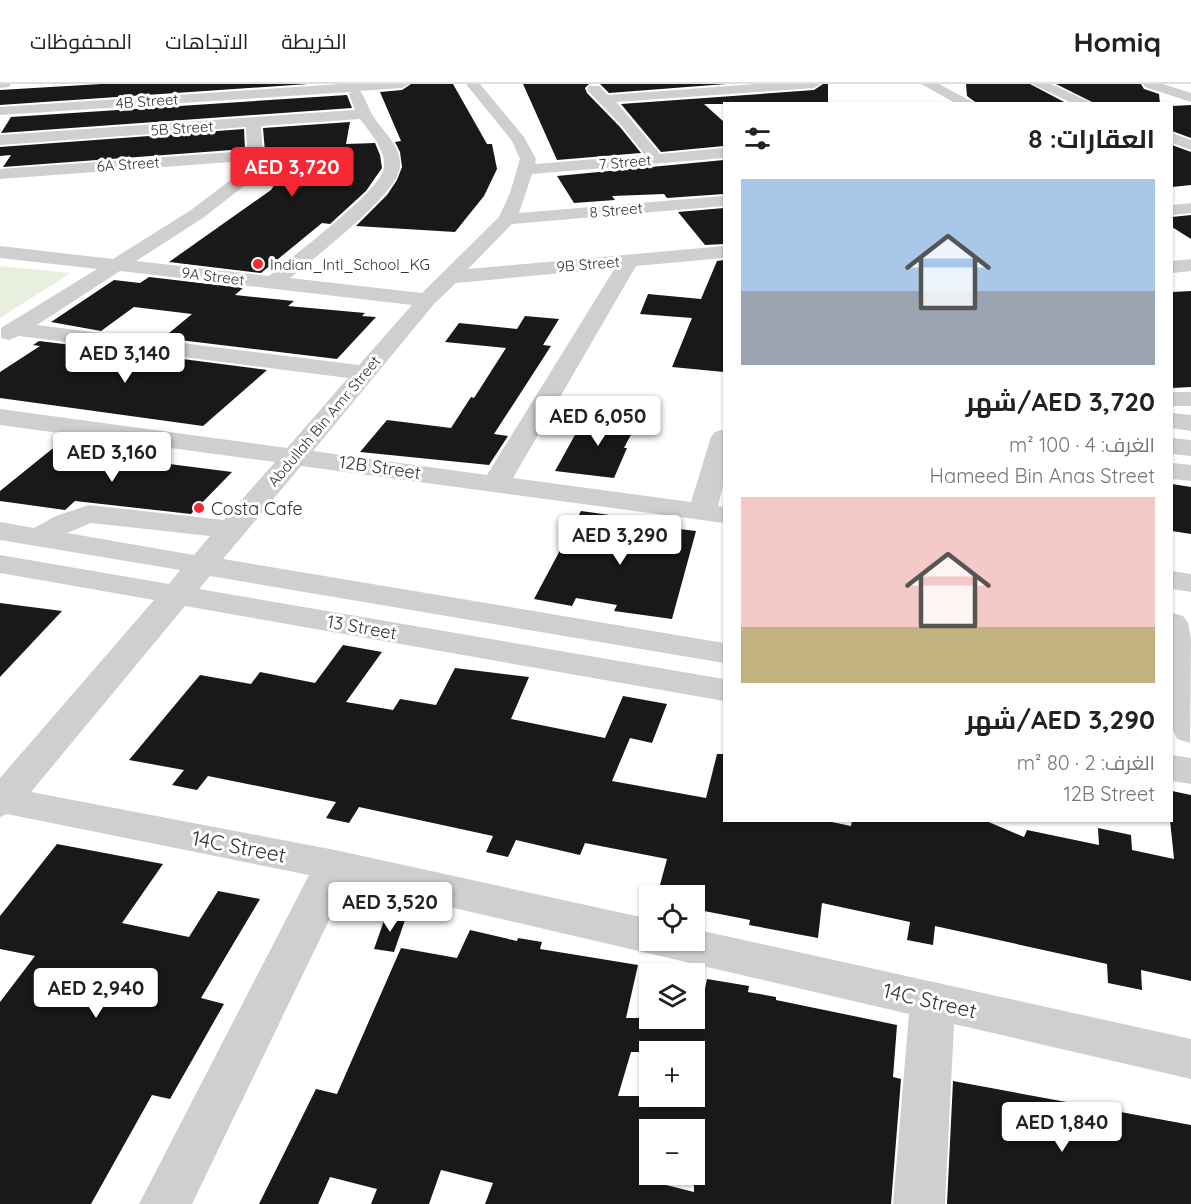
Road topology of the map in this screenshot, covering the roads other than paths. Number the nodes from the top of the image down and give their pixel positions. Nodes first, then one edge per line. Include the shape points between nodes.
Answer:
1 (402, 84) edge
2 (473, 84) edge
3 (588, 84) edge
4 (814, 84) edge
5 (928, 84) edge
6 (1039, 84) edge
7 (1150, 84) edge
8 (1171, 84) edge
9 (353, 87) junction
10 (1191, 91) edge
11 (703, 92) junction
12 (1191, 98) edge
13 (604, 99) junction
14 (965, 102) edge
15 (1082, 102) edge
16 (723, 107) edge
17 (0, 111) edge
18 (364, 114) junction
19 (253, 123) junction
20 (1173, 139) edge
21 (0, 140) edge
22 (723, 153) edge
23 (1188, 154) edge
24 (255, 155) junction
25 (656, 159) junction
26 (525, 170) junction
27 (0, 174) edge
28 (723, 201) edge
29 (1191, 208) edge
30 (1173, 210) edge
31 (507, 219) junction
32 (0, 252) edge
33 (723, 252) edge
34 (630, 260) junction
35 (119, 264) junction
36 (1191, 265) edge
37 (1173, 267) edge
38 (451, 277) junction
39 (273, 283) junction
40 (427, 300) junction
41 (8, 334) edge
42 (365, 373) junction
43 (1173, 399) edge
44 (1191, 399) edge
45 (0, 417) edge
46 (1173, 421) edge
47 (1191, 423) edge
48 (723, 444) edge
49 (1173, 446) edge
50 (1191, 448) edge
51 (295, 456) junction
52 (1173, 471) edge
53 (1191, 473) edge
54 (496, 483) junction
55 (713, 513) edge
56 (232, 530) junction
57 (0, 531) edge
58 (38, 538) junction
59 (0, 564) edge
60 (202, 565) junction
61 (1173, 580) edge
62 (1191, 583) edge
63 (177, 594) junction
64 (1173, 632) edge
65 (723, 653) edge
66 (723, 690) edge
67 (1184, 730) edge
68 (1173, 768) edge
69 (1191, 771) edge
70 (1, 801) edge
71 (335, 865) junction
72 (639, 934) edge
73 (705, 948) edge
74 (933, 1000) junction
75 (1191, 1059) edge
76 (165, 1204) edge
77 (919, 1204) edge

1 - 9 street, 4B Street
2 - 26 street, Abdullah Bin Amr Street via 519,140 528,159
3 - 13 street
4 - 11 street
5 - 14 street
6 - 15 street
7 - 12 street
8 - 10 street
9 - 17 street, 4B Street
9 - 18 street
11 - 13 street
11 - 16 street
13 - 25 street
18 - 19 street, 5B Street
18 - 39 street via 390,150 392,169 360,209
19 - 21 street, 5B Street
19 - 24 street
20 - 23 street
22 - 25 street, 7 Street
24 - 27 street, 6A Street
24 - 35 street via 248,174 197,214
25 - 26 street, 7 Street
26 - 31 street, Abdullah Bin Amr Street
28 - 31 street, 8 Street
29 - 30 street
31 - 38 street, Abdullah Bin Amr Street
32 - 35 street, 9A Street
33 - 34 street, 9B Street
34 - 38 street, 9B Street
34 - 54 street
35 - 39 street, 9A Street
35 - 41 street
36 - 37 street
38 - 40 street, Abdullah Bin Amr Street
39 - 40 street, 9A Street
40 - 42 street, Abdullah Bin Amr Street
41 - 42 street
42 - 51 street, Abdullah Bin Amr Street
43 - 44 street
45 - 51 street, 12B Street
46 - 47 street
48 - 55 street
49 - 50 street
51 - 54 street, 12B Street
51 - 56 street, Abdullah Bin Amr Street
52 - 53 street
54 - 55 street, 12B Street
56 - 58 street via 89,514
56 - 60 street, Abdullah Bin Amr Street
57 - 58 street, 13 Street
58 - 60 street, 13 Street
59 - 63 street, 13 Street
60 - 63 street, Abdullah Bin Amr Street
60 - 65 street, 13 Street
61 - 62 street
63 - 66 street, 13 Street
63 - 70 street, Abdullah Bin Amr Street
64 - 67 street
68 - 69 street
70 - 71 street, 14C Street
71 - 72 street, 14C Street
71 - 76 street
73 - 74 street, 14C Street
74 - 75 street, 14C Street
74 - 77 street

